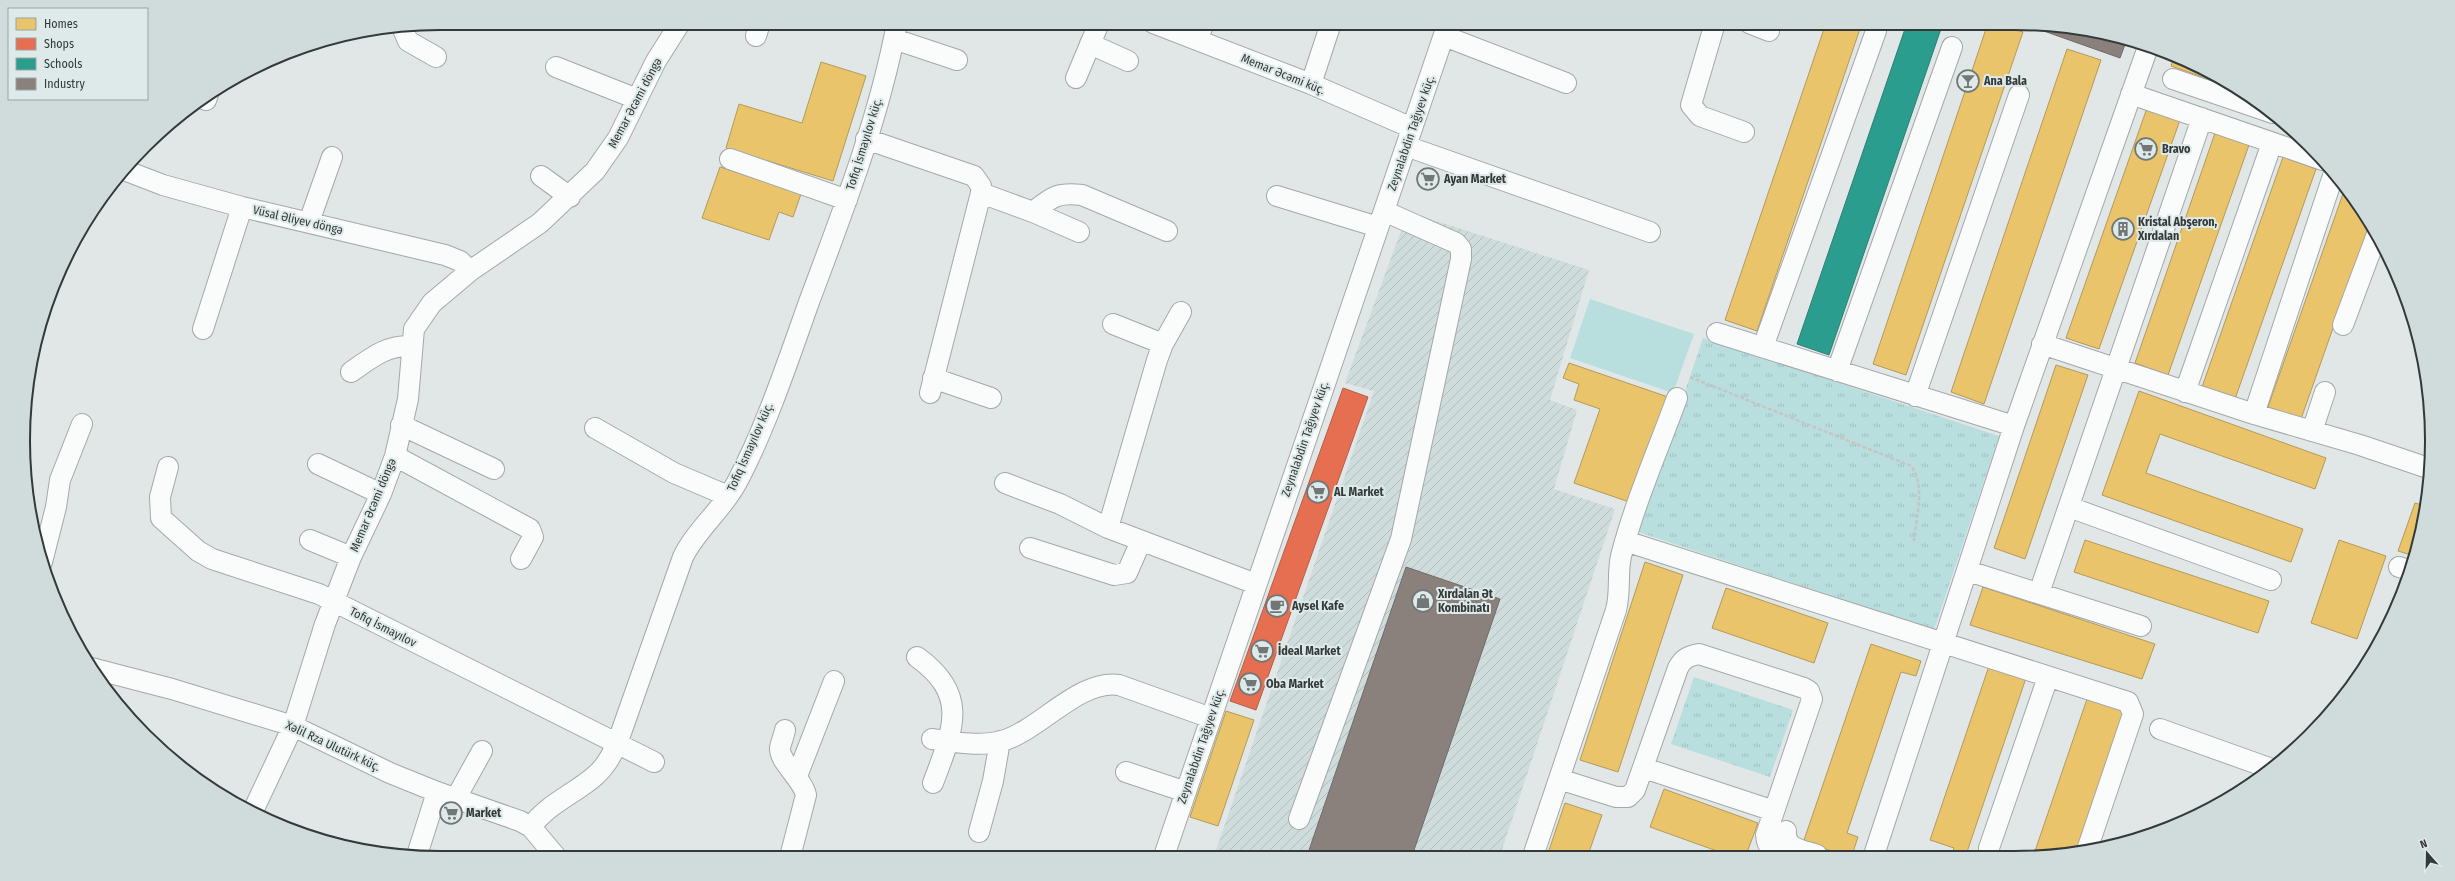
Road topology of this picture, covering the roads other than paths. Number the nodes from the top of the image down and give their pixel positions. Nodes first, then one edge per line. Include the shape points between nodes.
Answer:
1 (676, 30) edge
2 (1095, 30) edge
3 (1190, 30) edge
4 (1329, 30) edge
5 (1446, 30) edge
6 (1713, 30) edge
7 (895, 31) edge
8 (1876, 31) dead end
9 (404, 32) edge
10 (1200, 32) edge
11 (1090, 44) junction
12 (1952, 47) dead end
13 (2146, 52) edge
14 (436, 58) dead end
15 (957, 60) dead end
16 (1128, 61) dead end
17 (556, 67) dead end
18 (1076, 78) dead end
19 (2172, 79) dead end
20 (1566, 83) dead end
21 (1311, 84) junction
22 (2131, 94) junction
23 (2019, 95) dead end
24 (637, 99) junction
25 (2252, 106) edge
26 (2202, 118) junction
27 (1744, 132) dead end
28 (1409, 137) junction
29 (866, 139) junction
30 (2272, 143) junction
31 (2310, 156) edge
32 (332, 157) dead end
33 (730, 159) dead end
34 (130, 172) edge
35 (541, 176) dead end
36 (2332, 181) edge
37 (981, 193) junction
38 (1277, 196) dead end
39 (570, 198) junction
40 (847, 200) junction
41 (242, 207) junction
42 (1033, 212) junction
43 (1381, 219) junction
44 (309, 222) junction
45 (1167, 231) dead end
46 (1079, 232) dead end
47 (1650, 232) dead end
48 (2374, 242) edge
49 (470, 271) junction
50 (1181, 312) dead end
51 (1113, 324) dead end
52 (2343, 325) dead end
53 (203, 329) dead end
54 (1717, 333) dead end
55 (1163, 344) junction
56 (2042, 344) junction
57 (411, 346) junction
58 (1763, 348) junction
59 (2116, 369) junction
60 (1837, 371) junction
61 (351, 372) dead end
62 (2184, 392) junction
63 (2325, 392) dead end
64 (1915, 396) junction
65 (992, 398) dead end
66 (1677, 398) dead end
67 (2254, 414) junction
68 (82, 424) dead end
69 (401, 425) junction
70 (2014, 426) junction
71 (595, 428) dead end
72 (2312, 430) junction
73 (395, 456) junction
74 (318, 464) dead end
75 (2424, 466) edge
76 (168, 467) dead end
77 (494, 469) dead end
78 (1005, 482) dead end
79 (380, 494) junction
80 (728, 496) junction
81 (2069, 507) junction
82 (1108, 528) junction
83 (310, 540) dead end
84 (1141, 541) junction
85 (1625, 541) junction
86 (1030, 548) dead end
87 (45, 550) edge
88 (351, 557) junction
89 (521, 559) dead end
90 (1968, 571) junction
91 (2271, 580) dead end
92 (1256, 584) junction
93 (2039, 593) junction
94 (334, 602) junction
95 (2142, 626) dead end
96 (1945, 643) junction
97 (917, 657) dead end
98 (100, 671) edge
99 (2048, 677) junction
100 (834, 681) dead end
101 (1211, 718) junction
102 (293, 726) junction
103 (2160, 729) dead end
104 (785, 730) dead end
105 (940, 740) junction
106 (1000, 741) junction
107 (617, 744) junction
108 (482, 751) dead end
109 (654, 762) dead end
110 (2264, 766) edge
111 (1644, 768) junction
112 (1126, 772) dead end
113 (797, 776) junction
114 (1559, 779) junction
115 (933, 783) dead end
116 (437, 792) junction
117 (1186, 792) junction
118 (456, 798) junction
119 (255, 807) edge
120 (1774, 811) junction
121 (1299, 819) dead end
122 (531, 827) junction
123 (1786, 831) dead end
124 (979, 832) dead end
125 (2089, 844) edge
126 (1989, 848) dead end
127 (419, 850) edge
128 (552, 851) edge
129 (792, 851) edge
130 (1166, 851) edge
131 (1535, 851) edge
132 (1773, 851) edge
133 (1805, 851) edge
134 (1875, 851) edge

1 - 24 street, Memar Əcəmi döngə
2 - 11 street
3 - 10 street, Memar Əcəmi küç.
4 - 21 street
5 - 20 street
5 - 28 street, Zeynalabdin Tağıyev küç.
6 - 27 street via 1691,105 1700,116
7 - 15 street
7 - 29 street, Tofiq İsmayılov küç.
8 - 58 street
9 - 14 street via 408,41
10 - 21 street, Memar Əcəmi küç.
11 - 16 street
11 - 18 street
12 - 60 street
13 - 22 street
17 - 24 street
19 - 25 street
21 - 28 street, Memar Əcəmi küç.
22 - 26 street
22 - 56 street
23 - 64 street
24 - 39 street, Memar Əcəmi döngə via 606,157
26 - 30 street
26 - 59 street
28 - 43 street, Zeynalabdin Tağıyev küç.
28 - 47 street, Memar Əcəmi küç.
29 - 37 street via 974,176 981,186
29 - 40 street, Tofiq İsmayılov küç.
30 - 31 street
30 - 62 street
32 - 44 street
33 - 40 street
34 - 41 street, Vüsal Əliyev döngə via 163,185
35 - 39 street
36 - 67 street
37 - 42 street
37 - 65 street via 932,385
38 - 43 street
39 - 49 street, Memar Əcəmi döngə via 540,223
40 - 80 street, Tofiq İsmayılov küç. via 784,370 739,477
41 - 44 street, Vüsal Əliyev döngə
41 - 53 street
42 - 45 street via 1056,195 1082,195
42 - 46 street
43 - 92 street, Zeynalabdin Tağıyev küç.
43 - 121 street via 1456,243 1461,249 1461,259 1401,539
44 - 49 street, Vüsal Əliyev döngə via 445,255 460,261
48 - 52 street
49 - 57 street, Memar Əcəmi döngə via 432,303 420,317 414,329
50 - 55 street
51 - 55 street
54 - 58 street
55 - 82 street via 1139,415
56 - 59 street
56 - 70 street
57 - 61 street via 385,349
57 - 69 street, Memar Əcəmi döngə via 408,400
58 - 60 street
59 - 62 street
59 - 81 street
60 - 64 street
62 - 67 street
63 - 72 street
64 - 70 street
66 - 85 street
67 - 72 street
68 - 87 street via 60,480
69 - 73 street, Memar Əcəmi döngə
69 - 77 street
70 - 90 street
71 - 80 street via 674,473
72 - 75 street
73 - 79 street, Memar Əcəmi döngə
73 - 89 street via 530,529 533,537
74 - 79 street
76 - 94 street, Tofiq İsmayılov via 160,497 162,518 198,551 212,559 319,594
78 - 82 street via 1060,504
79 - 88 street, Memar Əcəmi döngə
80 - 107 street, Tofiq İsmayılov küç. via 694,537 683,557
81 - 91 street
81 - 93 street
82 - 84 street
83 - 88 street
84 - 86 street via 1127,573 1122,575 1114,575
84 - 92 street
85 - 96 street
85 - 114 street via 1619,569 1619,598 1616,610
88 - 94 street, Memar Əcəmi döngə
90 - 93 street
90 - 96 street
92 - 101 street, Zeynalabdin Tağıyev küç.
93 - 95 street
94 - 102 street, Memar Əcəmi döngə
94 - 107 street, Tofiq İsmayılov
96 - 99 street
96 - 134 street
97 - 105 street via 933,668 950,692 952,709
98 - 102 street, Xəlil Rza Ulutürk küç.
99 - 125 street via 2128,702 2132,706 2133,714
99 - 126 street
100 - 113 street
101 - 106 street via 1118,685 1107,684 1092,688 1018,734
101 - 117 street, Zeynalabdin Tağıyev küç.
102 - 116 street, Xəlil Rza Ulutürk küç. via 390,773
102 - 119 street, Memar Əcəmi döngə
103 - 110 street
104 - 113 street via 781,756
105 - 106 street via 961,744
105 - 115 street
106 - 124 street via 993,781
107 - 109 street, Tofiq İsmayılov
107 - 122 street, Tofiq İsmayılov küç. via 608,761 596,774 549,807
108 - 118 street
111 - 114 street via 1635,790 1628,797 1616,797
111 - 120 street
111 - 120 street via 1678,668 1682,660 1690,656 1699,654 1804,688 1809,691 1812,699
112 - 117 street
113 - 129 street via 804,785 806,795
114 - 131 street
116 - 118 street, Xəlil Rza Ulutürk küç.
116 - 127 street
117 - 130 street, Zeynalabdin Tağıyev küç.
118 - 122 street, Xəlil Rza Ulutürk küç. via 506,815
120 - 132 street via 1766,835 1767,845
122 - 128 street, Xəlil Rza Ulutürk küç.
123 - 133 street via 1791,846

